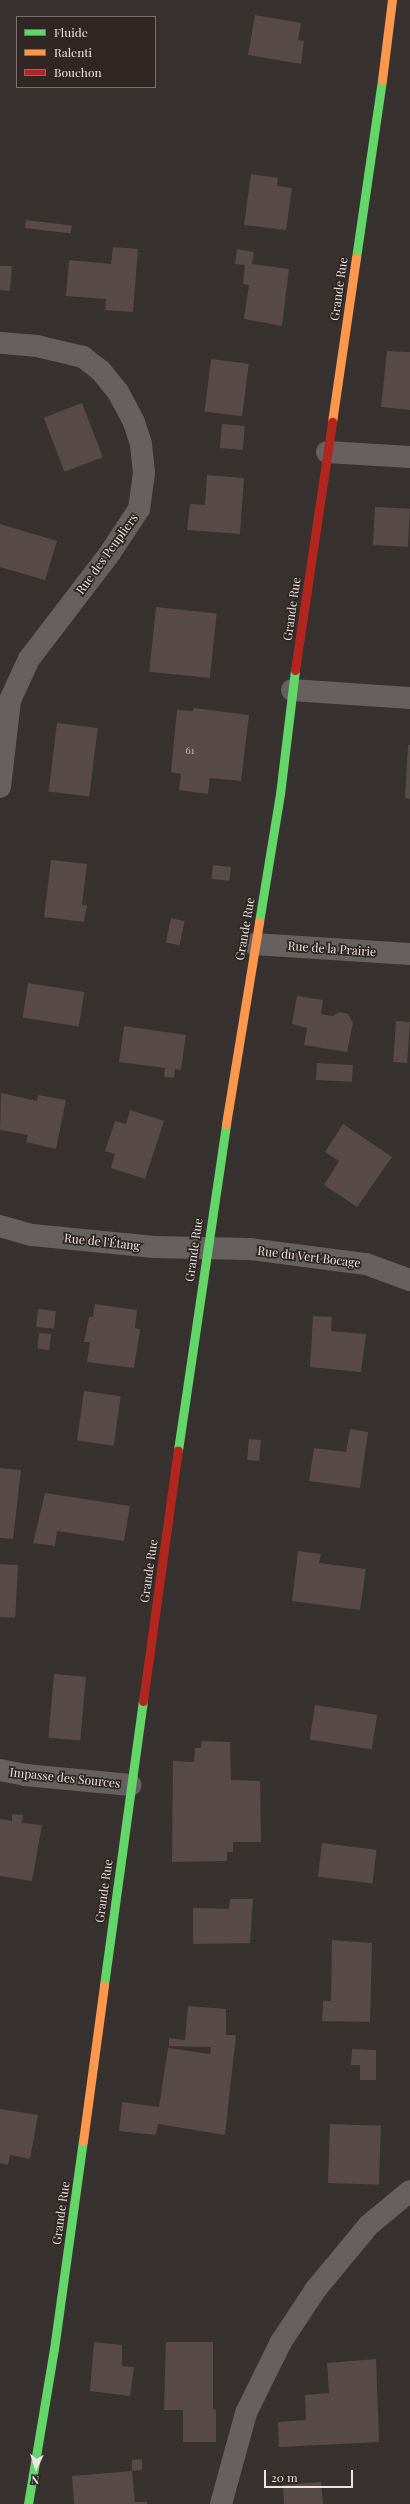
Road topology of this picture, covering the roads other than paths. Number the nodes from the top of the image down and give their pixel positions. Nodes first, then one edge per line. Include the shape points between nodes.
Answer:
1 (392, 0) edge
2 (1, 343) edge
3 (327, 452) junction
4 (410, 457) edge
5 (292, 690) junction
6 (410, 698) edge
7 (0, 787) edge
8 (254, 944) junction
9 (410, 954) edge
10 (0, 1226) edge
11 (206, 1247) junction
12 (410, 1280) edge
13 (0, 1770) edge
14 (131, 1785) junction
15 (410, 2191) edge
16 (28, 2504) edge
17 (221, 2504) edge

1 - 3 street, Grande Rue
2 - 7 street, Rue des Peupliers via 37,346 83,357 100,371 118,392 134,422 141,444 144,473 139,509 110,554 29,659 10,700
3 - 4 street
3 - 5 street, Grande Rue
5 - 6 street
5 - 8 street, Grande Rue via 280,794
8 - 9 street, Rue de la Prairie
8 - 11 street, Grande Rue
10 - 11 street, Rue de l'Étang via 32,1235 154,1247
11 - 12 street, Rue du Vert Bocage via 366,1264
11 - 14 street, Grande Rue
13 - 14 street, Impasse des Sources via 25,1775
14 - 16 street, Grande Rue via 54,2349
15 - 17 street via 369,2225 316,2289 281,2342 246,2413

